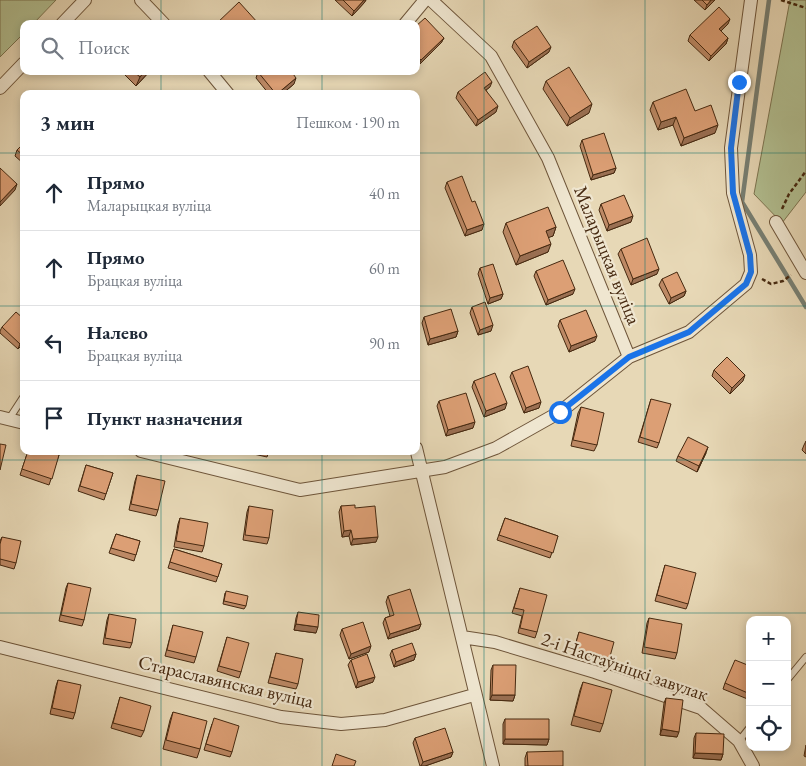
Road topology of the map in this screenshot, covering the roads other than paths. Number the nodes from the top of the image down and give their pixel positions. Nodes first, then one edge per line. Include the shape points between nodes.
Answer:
1 (85, 0) edge
2 (141, 0) edge
3 (425, 0) edge
4 (431, 0) edge
5 (751, 0) edge
6 (66, 20) edge
7 (160, 20) edge
8 (408, 20) edge
9 (20, 67) edge
10 (212, 75) edge
11 (0, 88) edge
12 (225, 90) edge
13 (776, 222) road end
14 (806, 273) edge
15 (629, 357) junction
16 (20, 401) edge
17 (5, 418) edge
18 (20, 422) edge
19 (157, 455) edge
20 (418, 455) edge
21 (423, 469) junction
22 (462, 637) junction
23 (0, 647) edge
24 (806, 657) edge
25 (791, 675) edge
26 (474, 696) junction
27 (746, 732) edge
28 (739, 741) junction
29 (493, 766) edge
30 (753, 766) edge

1 - 6 street
2 - 7 street
3 - 8 street
4 - 15 street, Маларыцкая вуліца via 491,56 548,158
5 - 15 street via 731,148 733,193 750,255 751,272 746,284 689,332
9 - 11 street
10 - 12 street
13 - 14 street
15 - 21 street via 560,412 496,448 445,467
16 - 17 lane
17 - 18 street
19 - 21 street via 300,490
20 - 21 street
21 - 22 street
22 - 26 street
22 - 28 street, 2-і Настаўніцкі завулак via 495,642 586,669 701,708
23 - 26 street, Стараславянская вуліца via 281,717 332,723 385,720
24 - 25 lane
26 - 29 street
27 - 28 lane
28 - 30 street, 2-і Настаўніцкі завулак

